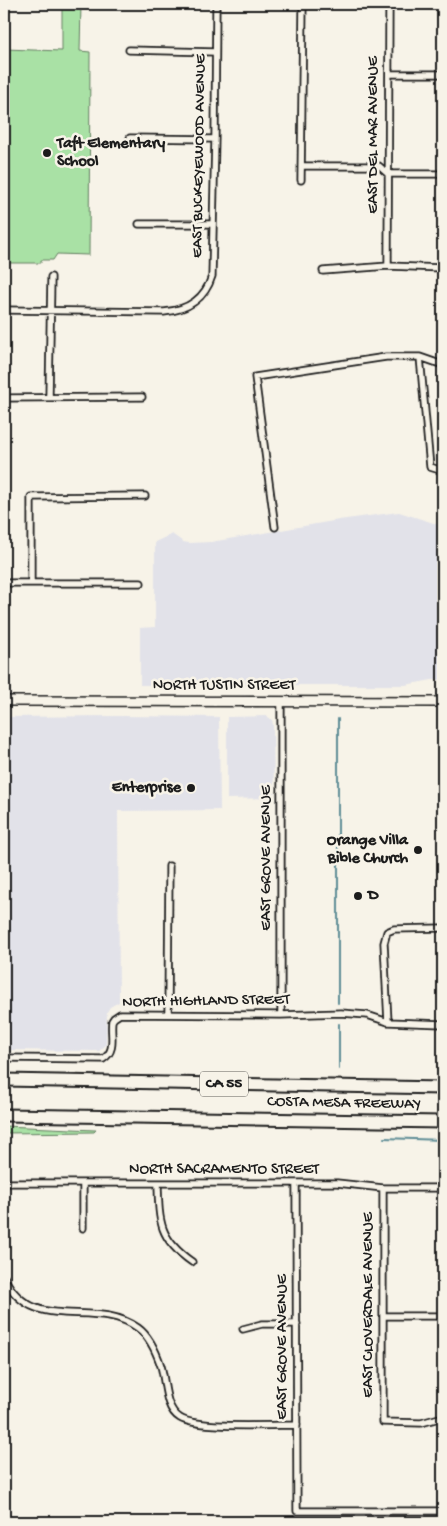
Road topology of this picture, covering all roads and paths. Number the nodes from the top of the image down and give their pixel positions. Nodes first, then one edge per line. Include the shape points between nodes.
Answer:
1 (216, 4) edge
2 (303, 4) edge
3 (389, 4) edge
4 (129, 50) dead end
5 (215, 52) junction
6 (389, 74) junction
7 (443, 74) edge
8 (130, 138) dead end
9 (215, 139) junction
10 (302, 166) junction
11 (388, 174) junction
12 (443, 174) edge
13 (301, 180) dead end
14 (139, 224) dead end
15 (213, 224) junction
16 (388, 266) junction
17 (443, 268) edge
18 (323, 271) dead end
19 (51, 277) dead end
20 (4, 310) edge
21 (51, 310) junction
22 (420, 358) junction
23 (443, 365) edge
24 (49, 397) junction
25 (142, 397) dead end
26 (4, 398) edge
27 (443, 471) edge
28 (145, 496) dead end
29 (275, 527) dead end
30 (4, 583) edge
31 (31, 583) junction
32 (141, 583) dead end
33 (4, 701) edge
34 (281, 701) junction
35 (443, 702) edge
36 (168, 866) dead end
37 (443, 928) edge
38 (168, 1014) junction
39 (281, 1015) junction
40 (388, 1022) junction
41 (443, 1024) edge
42 (4, 1058) edge
43 (4, 1080) edge
44 (443, 1088) edge
45 (4, 1114) edge
46 (443, 1122) edge
47 (83, 1183) junction
48 (296, 1183) junction
49 (4, 1184) edge
50 (158, 1184) junction
51 (382, 1188) junction
52 (443, 1188) edge
53 (83, 1228) dead end
54 (192, 1262) dead end
55 (4, 1277) edge
56 (383, 1316) junction
57 (443, 1316) edge
58 (297, 1324) junction
59 (243, 1330) dead end
60 (443, 1417) edge
61 (297, 1425) junction
62 (443, 1511) edge

1 - 5 street, EAST BUCKEYEWOOD AVENUE
2 - 10 street
3 - 6 street, EAST DEL MAR AVENUE
4 - 5 street
5 - 9 street, EAST BUCKEYEWOOD AVENUE
6 - 7 street
6 - 11 street, EAST DEL MAR AVENUE
8 - 9 street
9 - 15 street, EAST BUCKEYEWOOD AVENUE
10 - 11 street via 379,166
10 - 13 street
11 - 12 street
11 - 16 street, EAST DEL MAR AVENUE
14 - 15 street
15 - 21 street, EAST BUCKEYEWOOD AVENUE via 212,276 204,293 194,303 177,311 164,312
16 - 17 street
16 - 18 street
19 - 21 street
20 - 21 street
21 - 24 street
22 - 23 street
22 - 27 street via 430,467
22 - 29 street via 386,357 254,377
24 - 25 street
24 - 26 street
28 - 31 street via 31,497
30 - 31 street
31 - 32 street
33 - 34 main road, NORTH TUSTIN STREET
34 - 35 main road, NORTH TUSTIN STREET
34 - 39 street, EAST GROVE AVENUE
36 - 38 street
37 - 40 street via 387,932 384,943
38 - 39 street, NORTH HIGHLAND STREET
38 - 42 street, NORTH HIGHLAND STREET via 116,1015 111,1024 111,1049 103,1059
39 - 40 street, NORTH HIGHLAND STREET via 356,1014
40 - 41 street, NORTH HIGHLAND STREET
43 - 44 highway, COSTA MESA FREEWAY / CA 55
45 - 46 highway, COSTA MESA FREEWAY / CA 55
47 - 49 street, NORTH SACRAMENTO STREET
47 - 50 street, NORTH SACRAMENTO STREET
47 - 53 street
48 - 50 street, NORTH SACRAMENTO STREET
48 - 51 street, NORTH SACRAMENTO STREET
48 - 58 street, EAST GROVE AVENUE
50 - 54 street via 159,1213 166,1237
51 - 52 street, NORTH SACRAMENTO STREET
51 - 56 street, EAST CLOVERDALE AVENUE
55 - 61 street via 19,1299 34,1308 52,1313 102,1314 120,1318 139,1329 152,1344 161,1366 168,1404 180,1418 202,1425
56 - 57 street
56 - 60 street, EAST CLOVERDALE AVENUE via 383,1422 421,1423
58 - 59 street via 262,1324
58 - 61 street, EAST GROVE AVENUE
61 - 62 street, EAST GROVE AVENUE via 298,1511

